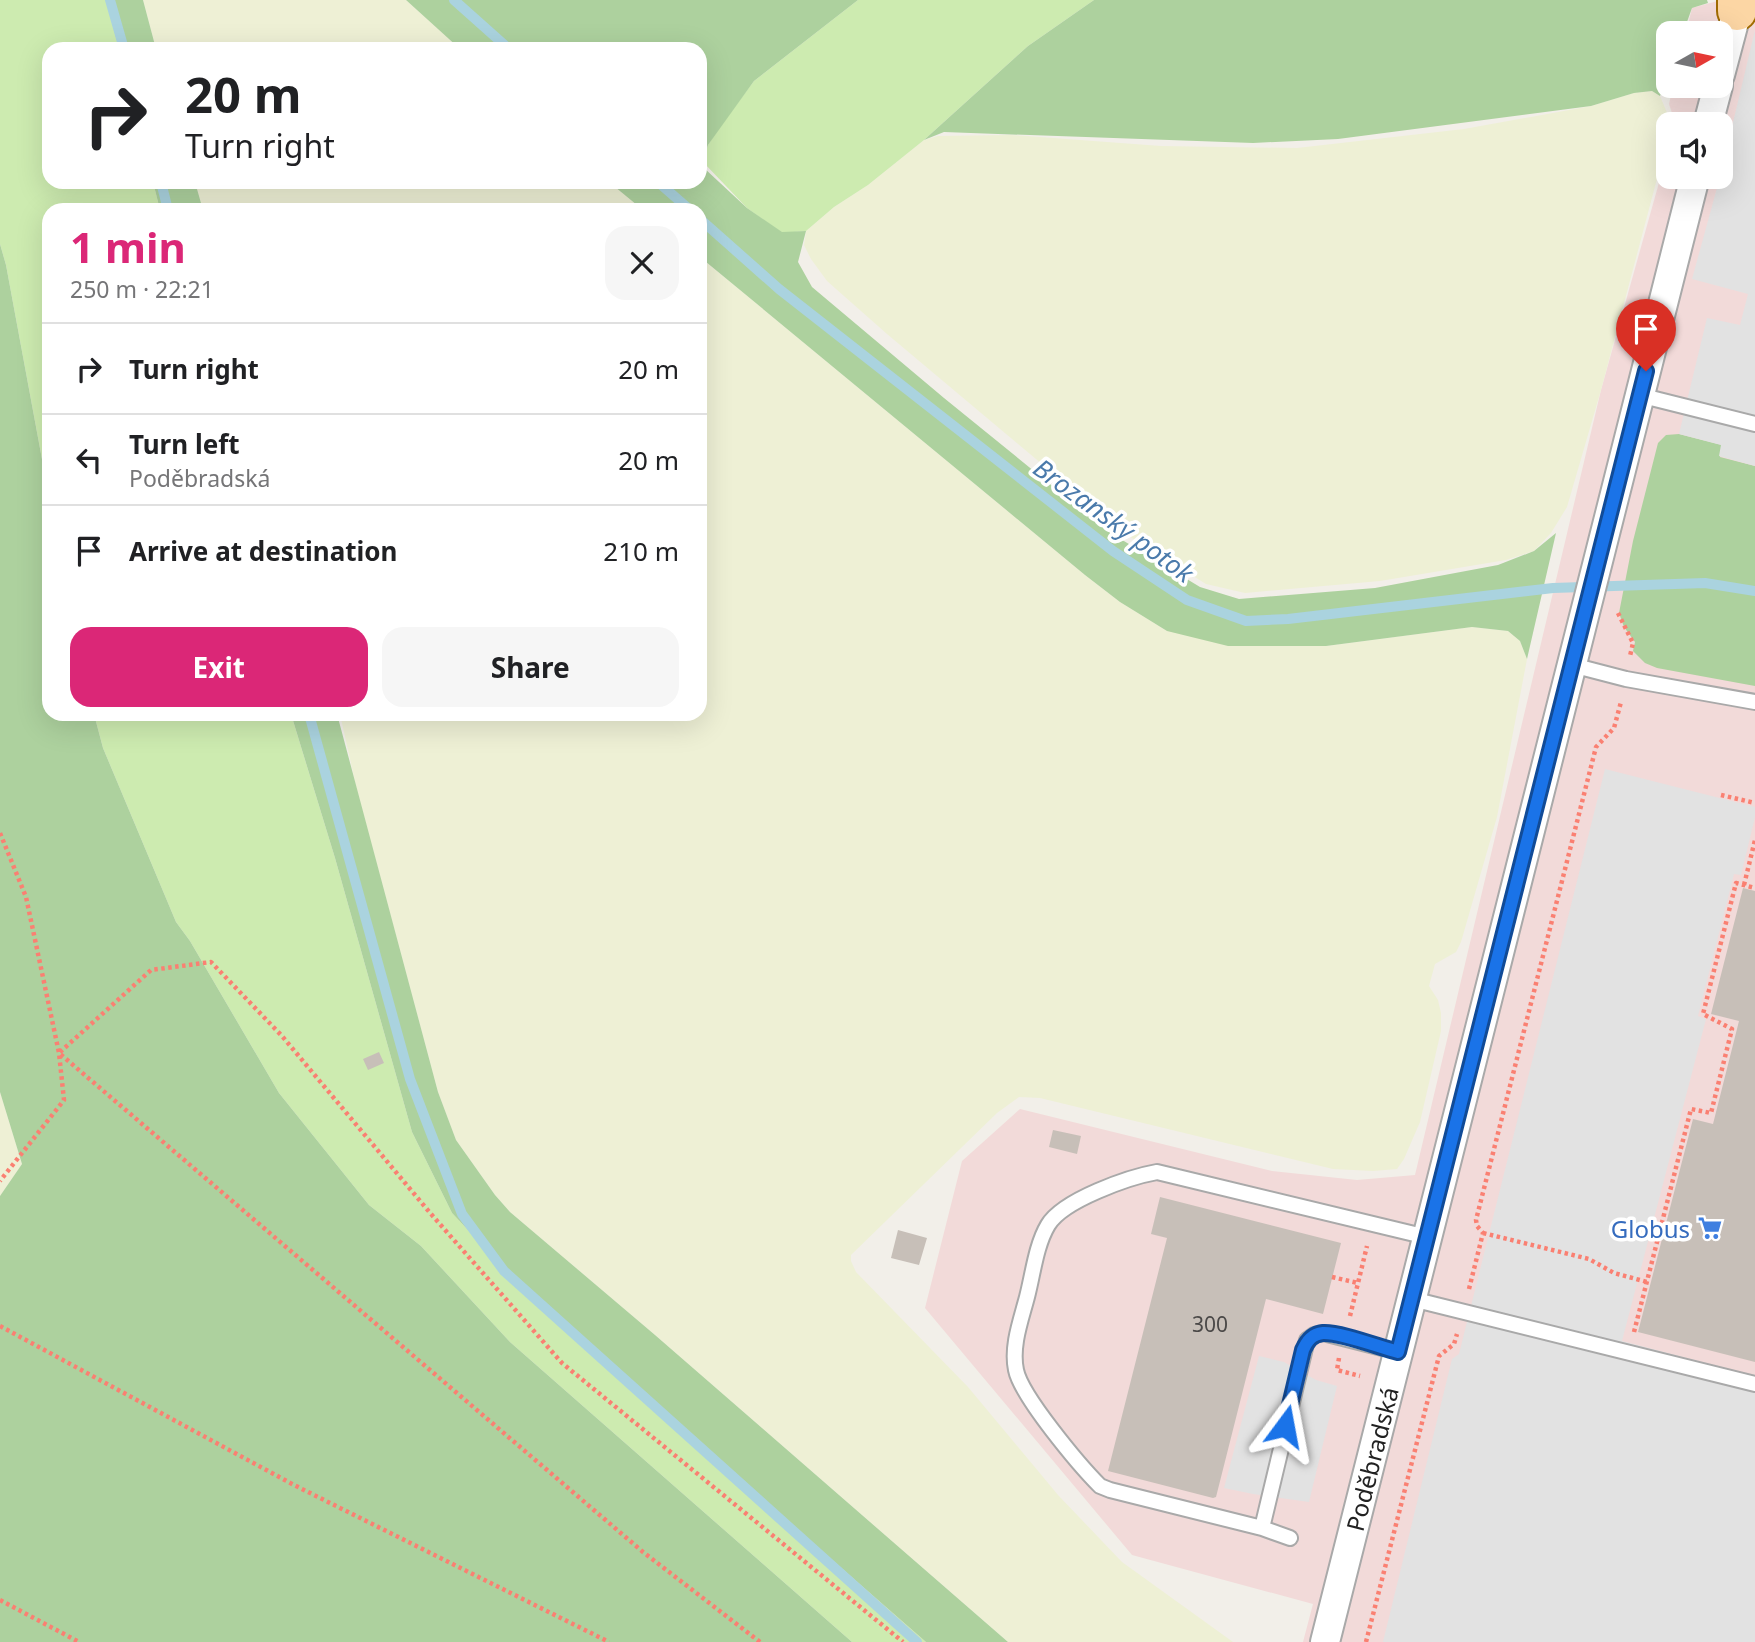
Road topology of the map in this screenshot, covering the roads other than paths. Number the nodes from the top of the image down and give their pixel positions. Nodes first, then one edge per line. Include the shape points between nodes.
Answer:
1 (1692, 189) edge
2 (1639, 395) junction
3 (1755, 425) edge
4 (1572, 665) junction
5 (1755, 702) edge
6 (1427, 1237) junction
7 (1412, 1298) junction
8 (1398, 1352) junction
9 (1755, 1384) edge
10 (1262, 1528) junction
11 (1290, 1538) dead end
12 (1325, 1642) edge

1 - 2 street, Poděbradská
2 - 3 lane
2 - 4 street, Poděbradská
4 - 5 lane
4 - 6 street, Poděbradská
6 - 7 street, Poděbradská
6 - 10 lane via 1157,1172 1075,1202 1048,1226 1015,1351 1016,1370 1030,1401 1100,1486
7 - 8 street, Poděbradská
7 - 9 lane
8 - 10 lane via 1323,1333 1307,1340
8 - 12 street, Poděbradská
10 - 11 lane

